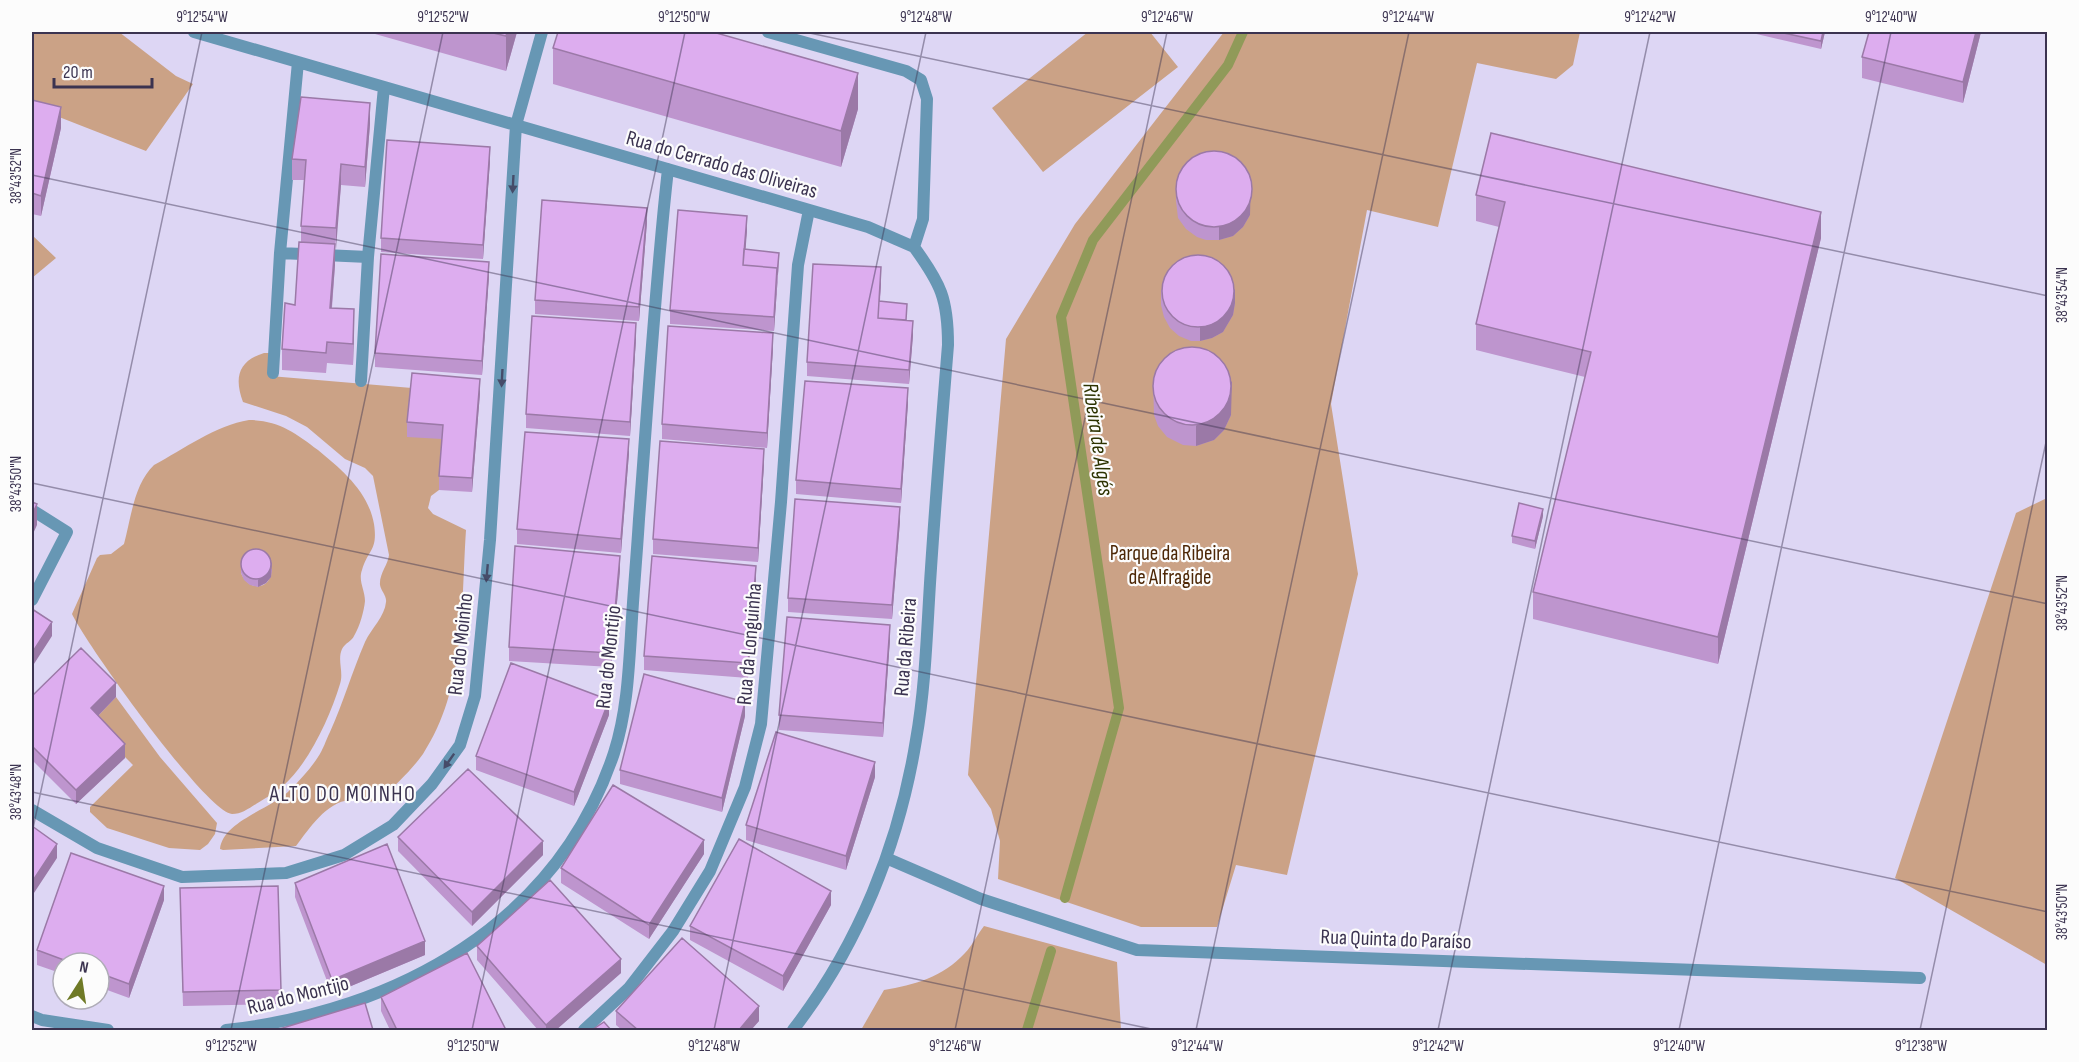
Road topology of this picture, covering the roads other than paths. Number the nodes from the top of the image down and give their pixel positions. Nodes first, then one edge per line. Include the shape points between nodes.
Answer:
1 (194, 32) edge
2 (542, 32) edge
3 (768, 32) edge
4 (298, 62) junction
5 (384, 87) junction
6 (516, 125) junction
7 (668, 169) junction
8 (809, 210) junction
9 (914, 248) junction
10 (280, 253) junction
11 (368, 257) junction
12 (273, 373) dead end
13 (361, 381) dead end
14 (32, 510) edge
15 (32, 600) edge
16 (32, 810) edge
17 (886, 858) junction
18 (1920, 978) dead end
19 (32, 1016) edge
20 (108, 1030) edge
21 (226, 1030) edge
22 (584, 1030) edge
23 (793, 1030) edge

1 - 4 street, Rua do Cerrado das Oliveiras
2 - 6 street
3 - 9 street via 906,71 921,80 927,99 923,219
4 - 5 street, Rua do Cerrado das Oliveiras
4 - 10 street
5 - 6 street, Rua do Cerrado das Oliveiras
5 - 11 street
6 - 7 street, Rua do Cerrado das Oliveiras
6 -> 16 street, Rua do Moinho via 497,446 476,696 460,745 448,762 393,825 344,855 286,873 182,877 97,848
7 - 8 street, Rua do Cerrado das Oliveiras
7 - 21 street, Rua do Montijo via 628,696 614,752 594,801 537,884 506,917 468,946 379,994 320,1014
8 - 9 street, Rua do Cerrado das Oliveiras via 868,227
8 - 22 street, Rua da Longuinha via 798,265 761,724 745,787 710,872 673,931 628,988
9 - 17 street, Rua da Ribeira via 944,297 948,345 916,739
10 - 11 street
10 - 12 street
11 - 13 street
14 - 15 street via 67,532
17 - 18 street, Rua Quinta do Paraíso via 981,898 1137,950
17 - 23 street, Rua da Ribeira via 842,958
19 - 20 street

